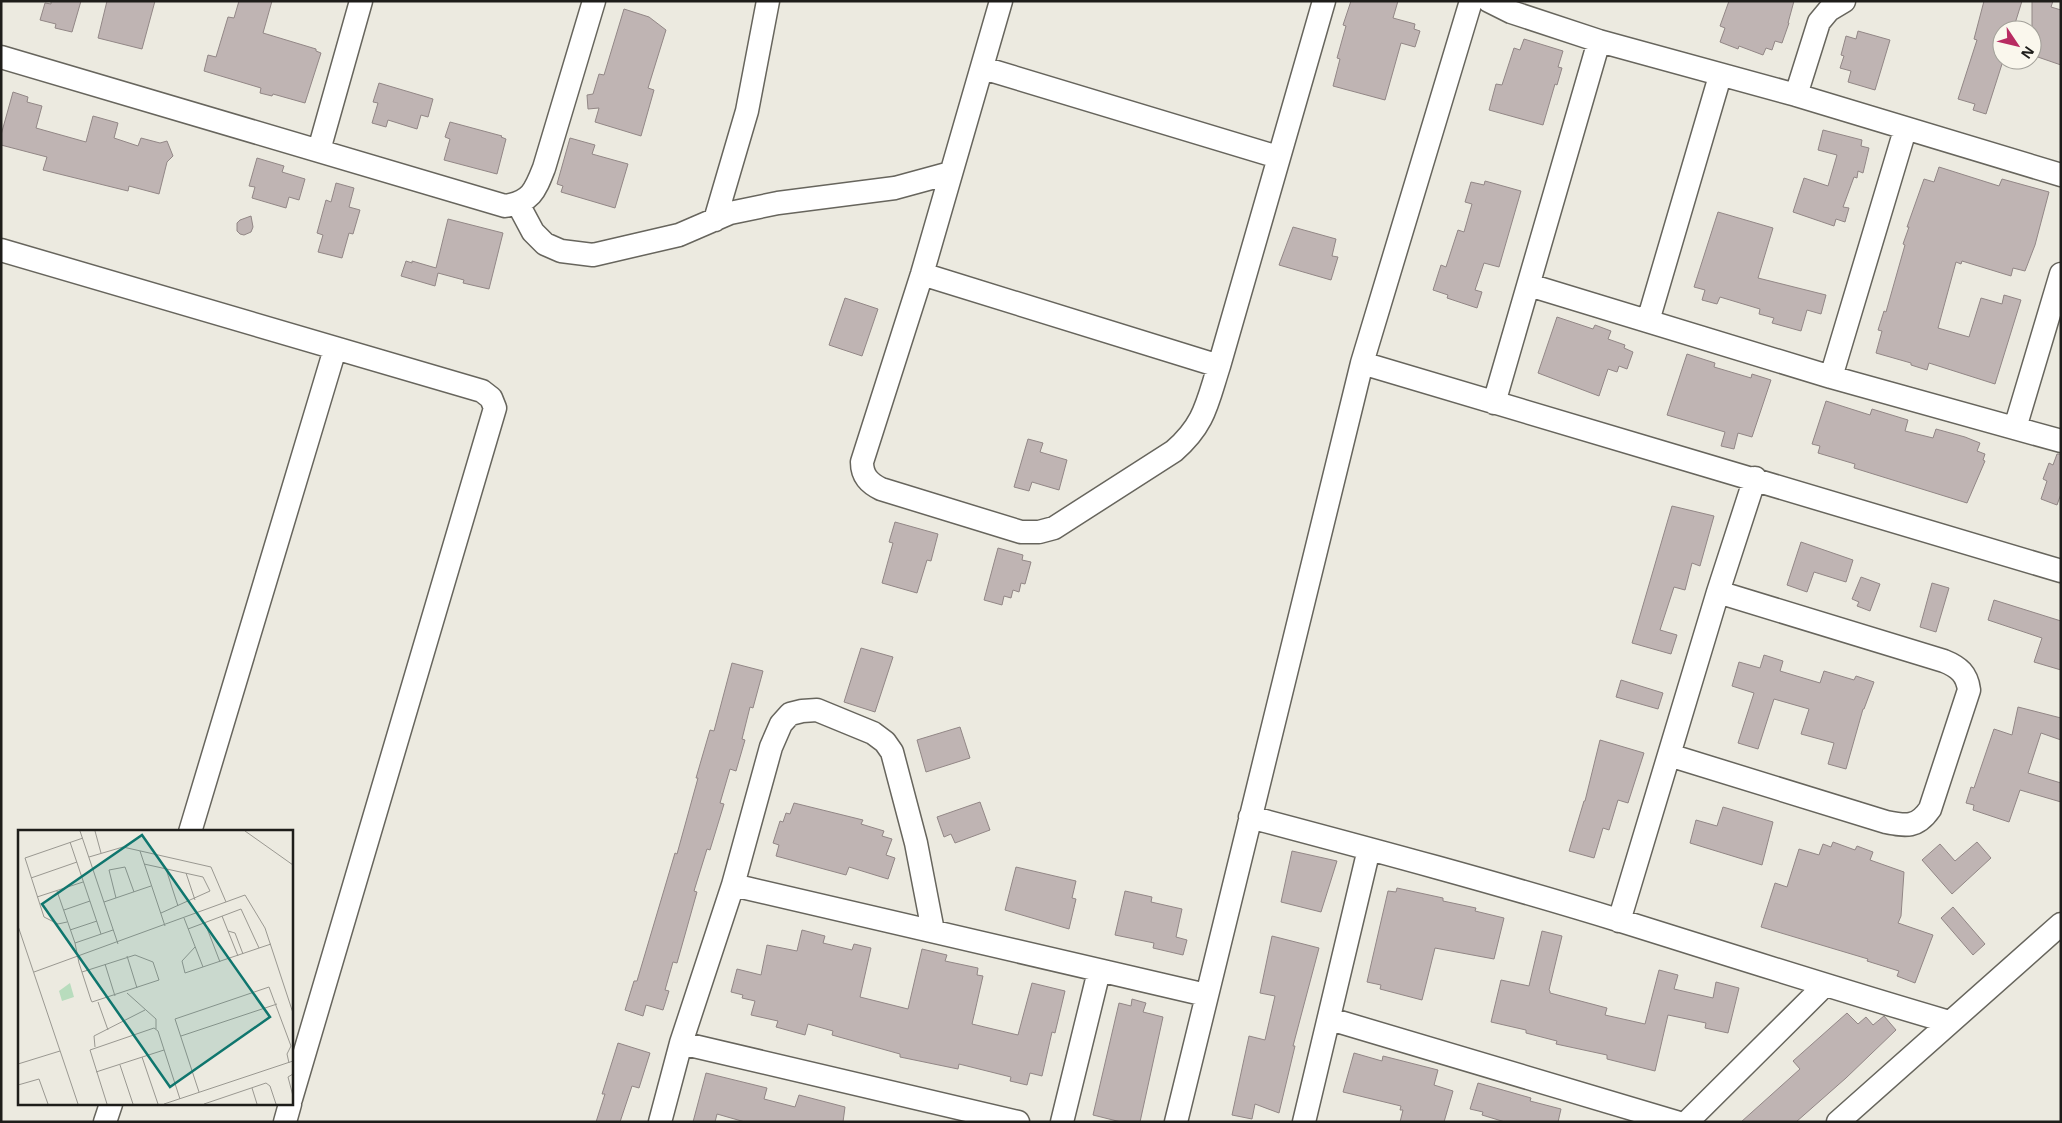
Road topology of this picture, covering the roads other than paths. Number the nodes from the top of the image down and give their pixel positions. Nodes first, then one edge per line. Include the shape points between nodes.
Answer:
1 (361, 1) edge
2 (594, 1) edge
3 (768, 1) edge
4 (1000, 1) edge
5 (1324, 1) edge
6 (1471, 1) edge
7 (1488, 1) edge
8 (1844, 1) edge
9 (1599, 41) junction
10 (1, 57) edge
11 (983, 68) junction
12 (1720, 76) junction
13 (1796, 95) junction
14 (1905, 130) junction
15 (319, 150) junction
16 (1278, 157) junction
17 (950, 174) junction
18 (2061, 175) edge
19 (518, 204) junction
20 (715, 220) junction
21 (1, 250) edge
22 (922, 274) junction
23 (2061, 274) edge
24 (1529, 285) junction
25 (1648, 321) junction
26 (334, 349) junction
27 (1362, 363) junction
28 (1219, 366) junction
29 (1831, 377) junction
30 (1494, 403) junction
31 (2014, 428) junction
32 (2061, 441) edge
33 (1755, 478) junction
34 (2061, 571) edge
35 (1718, 592) junction
36 (1668, 756) junction
37 (1250, 817) junction
38 (191, 830) edge
39 (1369, 849) junction
40 (734, 885) junction
41 (1619, 921) junction
42 (2061, 924) edge
43 (933, 931) junction
44 (1099, 972) junction
45 (1825, 986) junction
46 (1206, 995) junction
47 (1330, 1019) junction
48 (1949, 1022) junction
49 (681, 1042) junction
50 (292, 1096) edge
51 (109, 1106) edge
52 (289, 1106) edge
53 (105, 1122) edge
54 (284, 1122) edge
55 (660, 1122) edge
56 (1018, 1122) edge
57 (1062, 1122) edge
58 (1176, 1122) edge
59 (1304, 1122) edge
60 (1676, 1122) edge
61 (1686, 1122) edge
62 (1838, 1122) edge

1 - 15 street
2 - 19 street via 544,168 528,199
3 - 20 street via 747,111
4 - 11 street
5 - 16 street
6 - 27 street
7 - 9 street via 1511,12
8 - 13 street via 1829,10 1820,22
9 - 12 street
9 - 24 street
10 - 15 street
11 - 16 street
11 - 17 street
12 - 13 street
12 - 25 street
13 - 14 street
14 - 18 street
14 - 29 street
15 - 19 street via 489,202 505,206
16 - 28 street
17 - 20 street via 895,188 778,203 730,213
17 - 22 street
19 - 20 street via 533,232 545,244 593,255 679,235
21 - 26 street
22 - 28 street
22 - 28 street via 862,462 862,470 871,484 900,495 1021,532 1054,528 1174,451 1190,437 1200,422
23 - 31 street
24 - 25 street
24 - 30 street
25 - 29 street
26 - 38 street
26 - 50 street via 482,391 491,398 495,408
27 - 30 street
27 - 37 street
29 - 31 street
30 - 33 street
31 - 32 street
33 - 34 street
33 - 35 street
35 - 36 street
35 - 36 street via 1955,665 1964,674 1969,690 1930,809 1924,818 1905,826
36 - 41 street
37 - 39 street
37 - 46 street
39 - 41 street
39 - 47 street
40 - 43 street
40 - 43 street via 771,747 781,724 790,714 817,710 872,733 892,752 916,843
40 - 49 street
41 - 45 street
42 - 48 street
43 - 44 street
44 - 46 street
44 - 57 street
45 - 48 street
45 - 61 street
46 - 58 street
47 - 59 street
47 - 60 street
48 - 62 street
49 - 55 street
49 - 56 street
51 - 53 street
52 - 54 street

